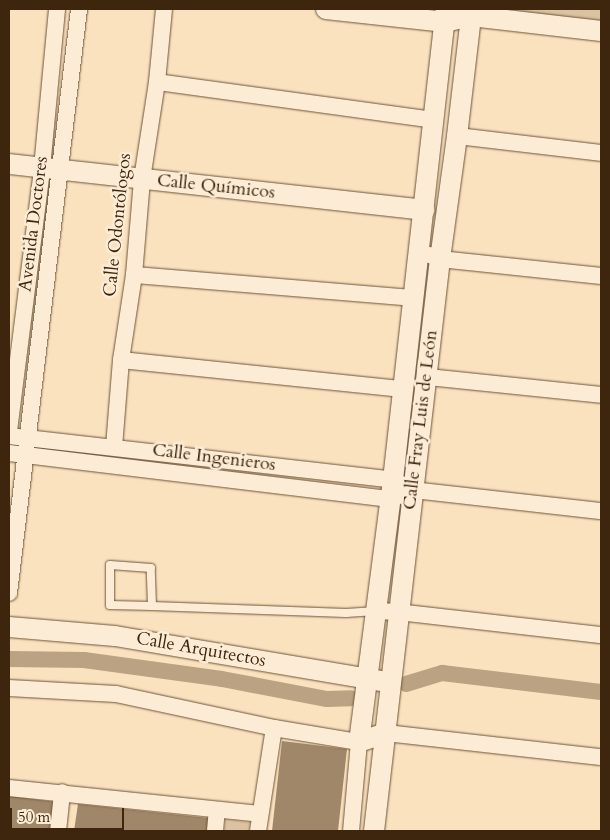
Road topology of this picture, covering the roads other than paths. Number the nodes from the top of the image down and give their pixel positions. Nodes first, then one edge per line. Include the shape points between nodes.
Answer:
1 (57, 9) edge
2 (79, 9) edge
3 (164, 9) edge
4 (326, 9) edge
5 (471, 12) edge
6 (447, 13) edge
7 (601, 31) edge
8 (158, 82) junction
9 (434, 120) junction
10 (458, 136) junction
11 (601, 152) edge
12 (9, 164) edge
13 (51, 169) junction
14 (142, 179) junction
15 (424, 210) junction
16 (419, 250) junction
17 (440, 259) junction
18 (134, 275) junction
19 (601, 276) edge
20 (414, 298) junction
21 (121, 360) junction
22 (428, 378) junction
23 (404, 389) junction
24 (601, 395) edge
25 (9, 431) edge
26 (9, 436) edge
27 (27, 447) junction
28 (114, 447) junction
29 (9, 453) edge
30 (391, 490) junction
31 (413, 490) junction
32 (601, 511) edge
33 (12, 536) edge
34 (9, 593) edge
35 (152, 606) junction
36 (377, 611) junction
37 (398, 612) junction
38 (9, 627) edge
39 (601, 635) edge
40 (368, 679) junction
41 (392, 684) junction
42 (9, 688) edge
43 (274, 728) junction
44 (386, 733) junction
45 (359, 742) junction
46 (601, 757) edge
47 (9, 788) edge
48 (62, 792) junction
49 (217, 810) junction
50 (260, 814) junction
51 (58, 831) edge
52 (214, 831) edge
53 (258, 831) edge
54 (351, 831) edge
55 (374, 831) edge

1 - 13 street, Avenida Doctores
2 - 13 street, Avenida Doctores
3 - 8 street, Calle Odontólogos
4 - 6 street
5 - 6 street
5 - 7 street
5 - 10 street, Calle Fray Luis de León
6 - 9 street, Calle Fray Luis de León
8 - 9 street
8 - 14 street, Calle Odontólogos
9 - 15 street, Calle Fray Luis de León
10 - 11 street
10 - 17 street, Calle Fray Luis de León
12 - 13 street, Calle Químicos
13 - 14 street, Calle Químicos
13 - 25 street, Avenida Doctores
13 - 27 street, Avenida Doctores
14 - 15 street, Calle Químicos
14 - 18 street, Calle Odontólogos
15 - 16 street, Calle Fray Luis de León
16 - 17 street
16 - 20 street, Calle Fray Luis de León
17 - 19 street
17 - 22 street, Calle Fray Luis de León
18 - 20 street
18 - 21 street, Calle Odontólogos
20 - 23 street, Calle Fray Luis de León
21 - 23 street
21 - 28 street, Calle Odontólogos
22 - 24 street
22 - 31 street, Calle Fray Luis de León
23 - 30 street, Calle Fray Luis de León
26 - 27 street, Calle Ingenieros
27 - 28 street, Calle Ingenieros
27 - 29 street, Calle Ingenieros
27 - 30 street, Calle Ingenieros
27 - 33 street, Avenida Doctores
28 - 30 street, Calle Ingenieros
30 - 31 street
30 - 36 street, Calle Fray Luis de León
31 - 32 street
31 - 37 street, Calle Fray Luis de León
33 - 34 street, Avenida Doctores
35 - 35 lane via 151,568 110,565 110,604
35 - 36 lane via 346,613
36 - 37 street
36 - 40 street, Calle Fray Luis de León
37 - 39 street
37 - 41 street, Calle Fray Luis de León
38 - 40 street, Calle Arquitectos via 115,636
40 - 41 street, Calle Arquitectos
40 - 45 street, Calle Fray Luis de León
41 - 44 street, Calle Fray Luis de León
42 - 43 street via 116,694
43 - 45 street
43 - 50 street
44 - 45 street
44 - 46 street
44 - 55 street, Calle Fray Luis de León
45 - 54 street, Calle Fray Luis de León
47 - 48 street
48 - 49 street
48 - 51 street
49 - 50 street
49 - 52 street
50 - 53 street

